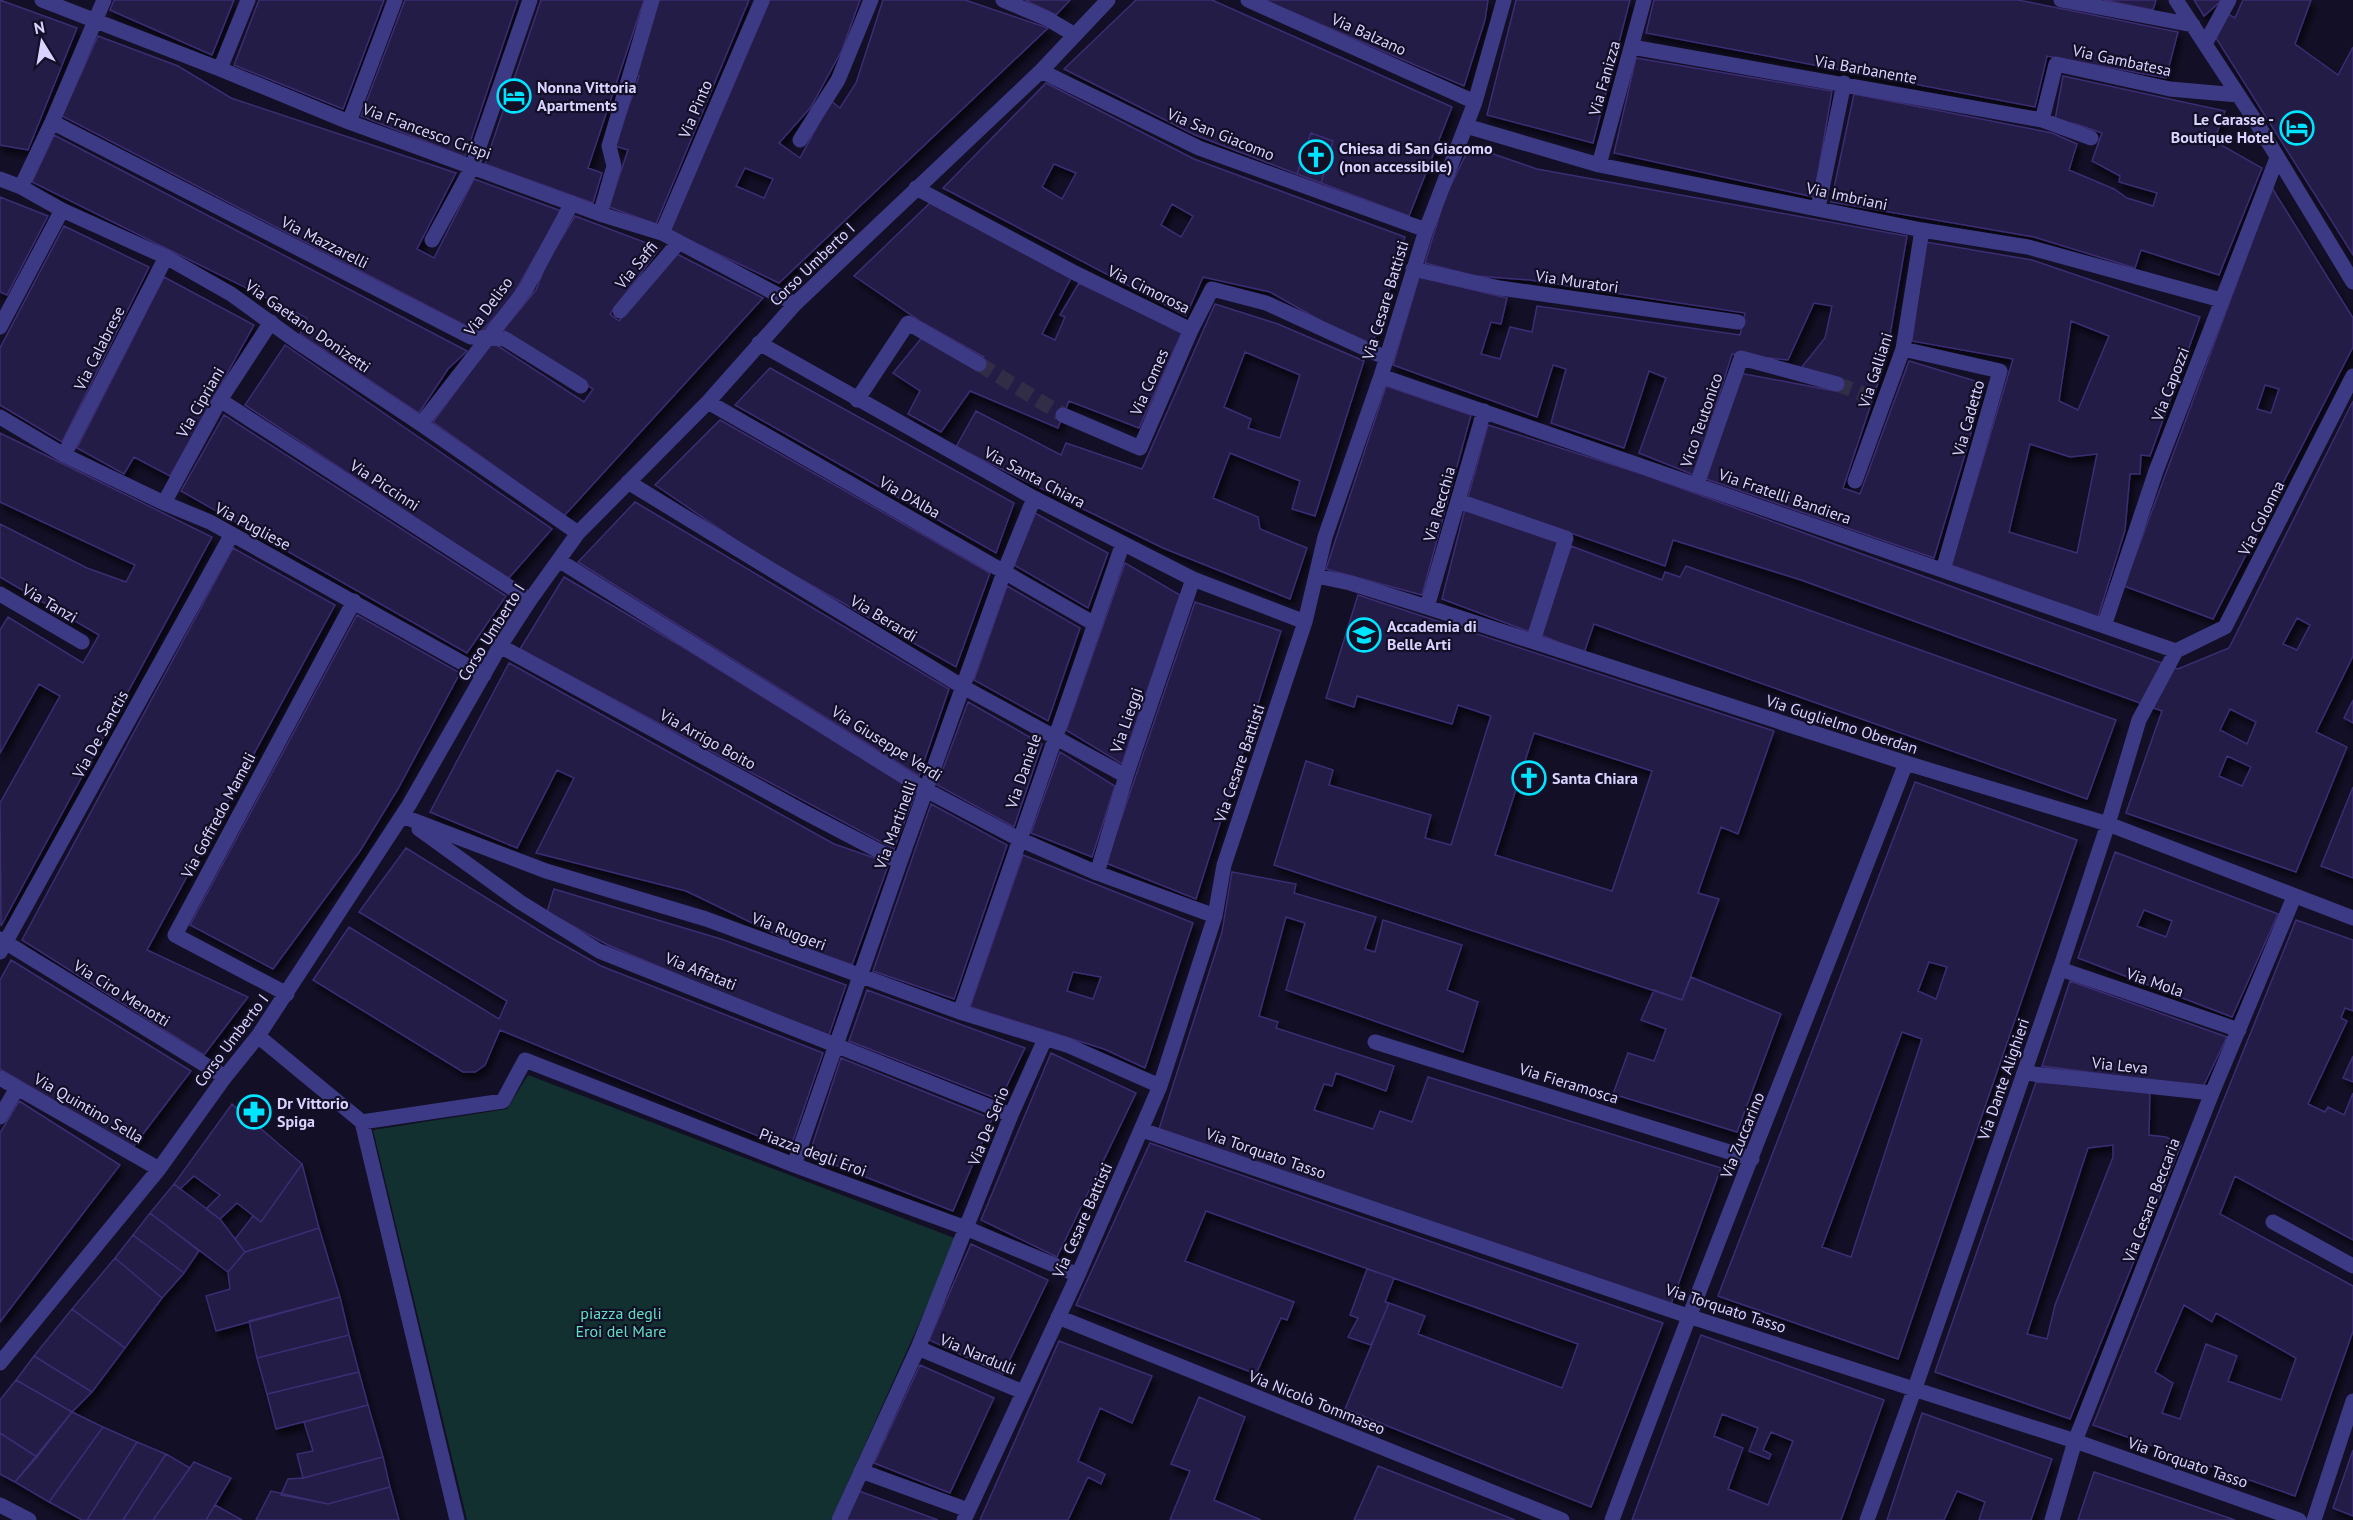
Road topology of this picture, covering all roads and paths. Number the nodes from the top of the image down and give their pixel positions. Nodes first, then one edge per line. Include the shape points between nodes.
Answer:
1 (42, 0) edge
2 (104, 0) edge
3 (248, 0) edge
4 (394, 0) edge
5 (530, 0) edge
6 (652, 0) edge
7 (762, 0) edge
8 (871, 0) edge
9 (1003, 0) edge
10 (1108, 0) edge
11 (1248, 0) edge
12 (1504, 0) edge
13 (1644, 0) edge
14 (2061, 0) edge
15 (2176, 0) edge
16 (2229, 0) edge
17 (96, 20) junction
18 (2193, 25) junction
19 (1075, 35) junction
20 (2205, 44) junction
21 (1632, 47) junction
22 (220, 69) junction
23 (1041, 71) junction
24 (1844, 83) junction
25 (2238, 95) junction
26 (1475, 102) junction
27 (2042, 120) junction
28 (52, 122) junction
29 (349, 122) junction
30 (1466, 126) junction
31 (2091, 138) dead end
32 (800, 140) dead end
33 (2277, 158) junction
34 (1599, 165) junction
35 (472, 167) junction
36 (0, 179) edge
37 (21, 187) junction
38 (916, 188) junction
39 (572, 203) junction
40 (1818, 208) junction
41 (62, 210) junction
42 (600, 214) junction
43 (1426, 230) junction
44 (1922, 231) junction
45 (662, 233) junction
46 (432, 240) dead end
47 (679, 242) junction
48 (166, 257) junction
49 (1413, 269) junction
50 (2353, 282) edge
51 (2221, 300) junction
52 (6, 301) edge
53 (795, 304) junction
54 (620, 311) dead end
55 (271, 322) junction
56 (1738, 322) dead end
57 (0, 327) edge
58 (1191, 330) junction
59 (487, 338) junction
60 (759, 343) junction
61 (1903, 349) junction
62 (1386, 358) junction
63 (979, 364) tunnel mouth
64 (1381, 376) junction
65 (2353, 376) edge
66 (1837, 384) tunnel mouth
67 (581, 386) dead end
68 (220, 400) junction
69 (857, 400) junction
70 (708, 402) junction
71 (1484, 411) junction
72 (1063, 415) tunnel mouth
73 (0, 417) edge
74 (422, 424) junction
75 (64, 455) junction
76 (628, 482) junction
77 (1855, 482) dead end
78 (1697, 484) junction
79 (1034, 498) junction
80 (1458, 501) junction
81 (164, 503) junction
82 (578, 533) junction
83 (232, 534) junction
84 (1123, 543) junction
85 (560, 561) junction
86 (1943, 570) junction
87 (1004, 572) junction
88 (1317, 576) junction
89 (1193, 579) junction
90 (1, 598) edge
91 (530, 600) junction
92 (354, 601) junction
93 (1427, 607) junction
94 (1305, 622) junction
95 (1093, 623) junction
96 (2104, 626) junction
97 (1533, 641) junction
98 (82, 642) dead end
99 (500, 646) junction
100 (2176, 651) junction
101 (484, 675) junction
102 (963, 687) junction
103 (1054, 737) junction
104 (1906, 764) junction
105 (1126, 776) junction
106 (927, 790) junction
107 (402, 816) junction
108 (2108, 824) junction
109 (1019, 838) junction
110 (900, 862) junction
111 (1097, 873) junction
112 (2294, 897) junction
113 (1215, 916) junction
114 (2353, 918) edge
115 (2, 944) edge
116 (2060, 969) junction
117 (861, 977) junction
118 (287, 993) junction
119 (960, 1012) junction
120 (2239, 1030) junction
121 (258, 1036) junction
122 (1045, 1039) junction
123 (1375, 1042) dead end
124 (835, 1046) junction
125 (2024, 1073) junction
126 (225, 1077) junction
127 (0, 1078) edge
128 (1160, 1086) junction
129 (17, 1088) junction
130 (2212, 1093) junction
131 (1011, 1115) junction
132 (0, 1117) edge
133 (362, 1122) junction
134 (1142, 1130) junction
135 (1752, 1160) junction
136 (794, 1165) junction
137 (159, 1169) junction
138 (2273, 1222) dead end
139 (966, 1228) junction
140 (2353, 1266) edge
141 (1078, 1275) junction
142 (1688, 1316) junction
143 (1058, 1317) junction
144 (918, 1348) junction
145 (0, 1363) edge
146 (1915, 1388) junction
147 (1023, 1392) junction
148 (2353, 1401) edge
149 (2075, 1441) junction
150 (861, 1471) junction
151 (0, 1505) edge
152 (966, 1515) edge
153 (29, 1520) edge
154 (457, 1520) edge
155 (839, 1520) edge
156 (1562, 1520) edge
157 (1612, 1520) edge
158 (1866, 1520) edge
159 (2052, 1520) edge
160 (2299, 1520) edge
161 (2314, 1520) edge

1 - 17 street, Via Francesco Crispi
2 - 17 street
3 - 22 street
4 - 29 street
5 - 35 street
6 - 42 street via 609,146 614,166
7 - 45 street, Via Pinto
8 - 32 street via 838,80
9 - 19 street
10 - 19 street, Corso Umberto I
11 - 26 street, Via Balzano
12 - 26 street, Via Cesare Battisti
13 - 21 street, Via Fanizza
14 - 18 street
15 - 18 street
16 - 20 street
17 - 22 street, Via Francesco Crispi
17 - 28 street
18 - 20 street
19 - 23 street, Corso Umberto I
20 - 25 street
21 - 24 street, Via Barbanente
21 - 34 street, Via Fanizza
22 - 29 street, Via Francesco Crispi
23 - 38 street, Corso Umberto I
23 - 43 street, Via San Giacomo via 1199,148
24 - 27 street, Via Barbanente
24 - 40 street
25 - 27 street, Via Gambatesa via 2170,90 2056,64
25 - 33 street
26 - 30 street, Via Cesare Battisti
27 - 31 street, Via Barbanente
28 - 37 street
28 - 59 street, Via Mazzarelli via 471,337
29 - 35 street, Via Francesco Crispi
30 - 34 street, Via Imbriani
30 - 43 street, Via Cesare Battisti
33 - 50 street
33 - 51 street, Via Capozzi
34 - 40 street, Via Imbriani
35 - 39 street, Via Francesco Crispi
35 - 46 street
36 - 37 street, Via Gaetano Donizetti
37 - 41 street, Via Gaetano Donizetti
38 - 53 street, Corso Umberto I
38 - 58 street, Via Cimorosa
39 - 42 street, Via Francesco Crispi
39 - 59 street, Via Deliso via 526,288
40 - 44 street, Via Imbriani
41 - 48 street, Via Gaetano Donizetti
41 - 52 street
42 - 45 street, Via Francesco Crispi
43 - 49 street, Via Cesare Battisti
44 - 51 street, Via Imbriani via 2028,247
44 - 61 street, Via Galliani
45 - 47 street, Via Francesco Crispi
47 - 53 street, Via Francesco Crispi
47 - 54 street, Via Saffi
48 - 55 street, Via Gaetano Donizetti
48 - 75 street, Via Calabrese
49 - 56 street, Via Muratori via 1500,288
49 - 62 street, Via Cesare Battisti
51 - 96 street, Via Capozzi via 2156,471
52 - 57 street
53 - 60 street, Corso Umberto I
55 - 68 street, Via Cipriani
55 - 74 street, Via Gaetano Donizetti
58 - 62 street, Via Cimorosa via 1212,289 1266,303
58 - 72 street, Via Comes via 1140,448
59 - 67 street, Via Mazzarelli via 505,339
59 - 74 street, Via Deliso
60 - 69 street, Via Santa Chiara
60 - 70 street, Corso Umberto I
61 - 77 street, Via Galliani
61 - 86 street, Via Cadetto via 2000,371
62 - 64 street, Via Cesare Battisti
63 - 69 street via 908,323
64 - 71 street, Via Fratelli Bandiera
64 - 88 street, Via Cesare Battisti via 1325,537
65 - 100 street, Via Colonna via 2225,627
66 - 78 street, Vico Teutonico via 1741,358
68 - 81 street, Via Cipriani
68 - 91 street, Via Piccinni
69 - 79 street, Via Santa Chiara
70 - 76 street, Corso Umberto I
70 - 87 street, Via D'Alba
71 - 78 street, Via Fratelli Bandiera
71 - 80 street, Via Recchia
73 - 75 street, Via Pugliese
74 - 82 street, Via Gaetano Donizetti
75 - 81 street, Via Pugliese
76 - 82 street, Corso Umberto I
76 - 102 street, Via Berardi
78 - 86 street, Via Fratelli Bandiera
79 - 84 street, Via Santa Chiara
79 - 87 street, Via Martinelli
80 - 93 street, Via Recchia
80 - 97 street via 1566,538
81 - 83 street, Via Pugliese
82 - 85 street, Corso Umberto I
83 - 92 street, Via Pugliese
83 - 115 street, Via De Sanctis
84 - 89 street, Via Santa Chiara
84 - 95 street, Via Daniele
85 - 91 street, Corso Umberto I
85 - 106 street, Via Giuseppe Verdi
86 - 96 street, Via Fratelli Bandiera
87 - 95 street, Via D'Alba
87 - 102 street, Via Martinelli
88 - 93 street, Via Guglielmo Oberdan
88 - 94 street, Via Cesare Battisti
89 - 94 street, Via Santa Chiara
89 - 105 street, Via Lieggi
90 - 98 street, Via Tanzi
91 - 99 street, Corso Umberto I
92 - 101 street, Via Pugliese
92 - 118 street, Via Goffredo Mameli via 175,935
93 - 97 street, Via Guglielmo Oberdan
94 - 113 street, Via Cesare Battisti via 1224,865
95 - 103 street, Via Daniele
96 - 100 street, Via Fratelli Bandiera
97 - 104 street, Via Guglielmo Oberdan
99 - 101 street, Corso Umberto I
99 - 110 street, Via Arrigo Boito
100 - 108 street, Via Dante Alighieri via 2139,720
101 - 107 street, Corso Umberto I
102 - 103 street, Via Berardi
102 - 106 street, Via Martinelli
103 - 105 street, Via Berardi
103 - 109 street, Via Daniele
104 - 108 street, Via Guglielmo Oberdan
104 - 135 street, Via Zuccarino
105 - 111 street, Via Lieggi
106 - 109 street, Via Giuseppe Verdi
106 - 110 street, Via Martinelli
107 - 117 street, Via Ruggeri via 546,872 706,919
107 - 118 street, Corso Umberto I
107 - 124 street, Via Affatati via 520,902 599,951
108 - 112 street, Via Guglielmo Oberdan
108 - 116 street, Via Dante Alighieri
109 - 111 street, Via Giuseppe Verdi
109 - 119 street, Via Daniele
110 - 117 street, Via Martinelli
111 - 113 street, Via Giuseppe Verdi
112 - 114 street, Via Guglielmo Oberdan
112 - 120 street, Via Cesare Beccaria
113 - 128 street, Via Cesare Battisti
115 - 126 street, Via Ciro Menotti
116 - 120 street, Via Mola
116 - 125 street, Via Dante Alighieri
117 - 119 street, Via Ruggeri
117 - 124 street, Via Martinelli
118 - 121 street, Corso Umberto I
119 - 122 street, Via Ruggeri
120 - 130 street, Via Cesare Beccaria
121 - 126 street, Corso Umberto I
121 - 133 street
122 - 128 street, Via Ruggeri
122 - 131 street, Via De Serio
123 - 135 street, Via Fieramosca
124 - 131 street, Via Affatati
124 - 136 street, Via Martinelli
125 - 130 street, Via Leva
125 - 146 street, Via Dante Alighieri
126 - 137 street, Corso Umberto I
127 - 129 street, Via Quintino Sella
128 - 134 street, Via Cesare Battisti
129 - 132 street
129 - 137 street, Via Quintino Sella
130 - 149 street, Via Cesare Beccaria
131 - 139 street, Via De Serio
133 - 136 street, Piazza degli Eroi via 502,1101 525,1060
133 - 154 street
134 - 141 street, Via Cesare Battisti
134 - 142 street, Via Torquato Tasso
135 - 142 street, Via Zuccarino
136 - 139 street, Piazza degli Eroi
137 - 145 street, Corso Umberto I
138 - 140 street
139 - 141 street, Piazza degli Eroi
139 - 144 street
141 - 143 street, Via Cesare Battisti
142 - 146 street, Via Torquato Tasso
142 - 157 street, Via Zuccarino
143 - 147 street, Via Cesare Battisti
143 - 156 street, Via Nicolò Tommaseo
144 - 147 street, Via Nardulli
144 - 150 street
146 - 149 street, Via Torquato Tasso
146 - 158 street, Via Dante Alighieri
147 - 152 street, Via Cesare Battisti
148 - 161 street
149 - 159 street, Via Cesare Beccaria
149 - 160 street, Via Torquato Tasso
150 - 152 street
150 - 155 street
151 - 153 street

